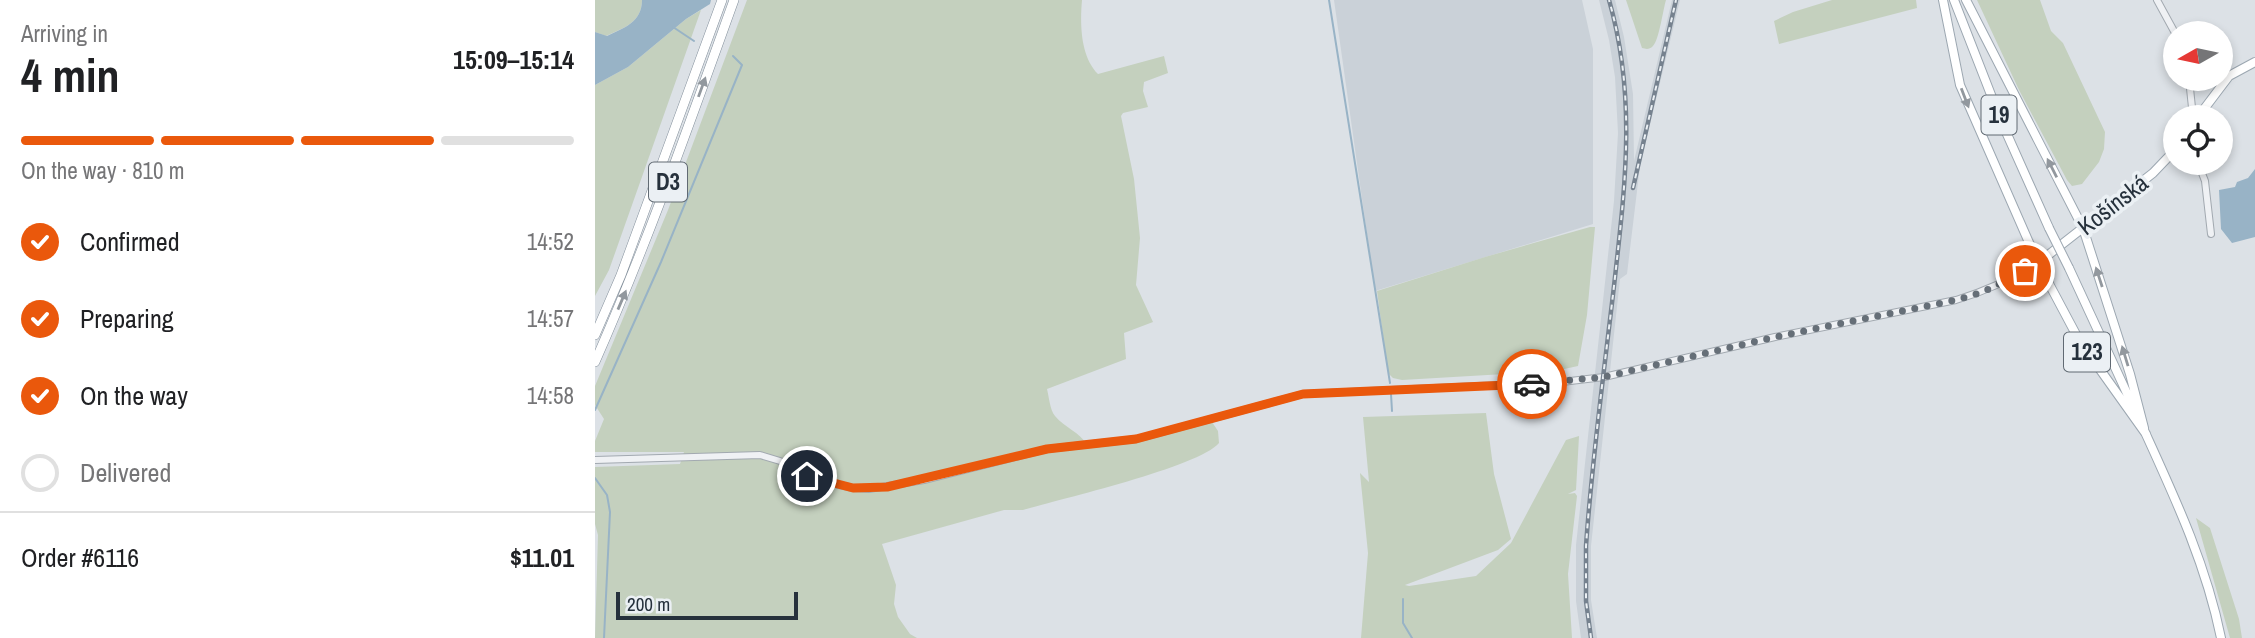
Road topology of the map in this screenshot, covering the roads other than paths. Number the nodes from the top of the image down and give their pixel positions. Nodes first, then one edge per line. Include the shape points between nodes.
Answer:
1 (722, 0) edge
2 (734, 0) edge
3 (1943, 0) edge
4 (1954, 0) edge
5 (1966, 0) edge
6 (2157, 0) edge
7 (2168, 21) edge
8 (2255, 62) edge
9 (2233, 72) edge
10 (2163, 163) edge
11 (2203, 175) edge
12 (2084, 228) junction
13 (2211, 234) dead end
14 (2038, 263) junction
15 (595, 335) edge
16 (595, 362) edge
17 (2146, 434) junction
18 (595, 460) edge
19 (2221, 638) edge

1 - 15 highway, D3
16 -> 2 highway, D3 via 651,227
3 -> 14 main road via 1964,96
4 - 17 main road, 19, bridge via 2002,123
12 -> 5 main road
6 - 7 street
8 - 9 main road
10 - 12 main road, Košínská
11 - 13 street
12 - 14 main road, Košínská
17 -> 12 main road, 123
14 - 17 main road, 123 via 2079,340
14 - 18 street, Košínská via 2012,279 1956,300 1604,377 1303,394 1136,439 1047,449 878,488 826,482 760,455
17 - 19 main road, 19 via 2201,562

